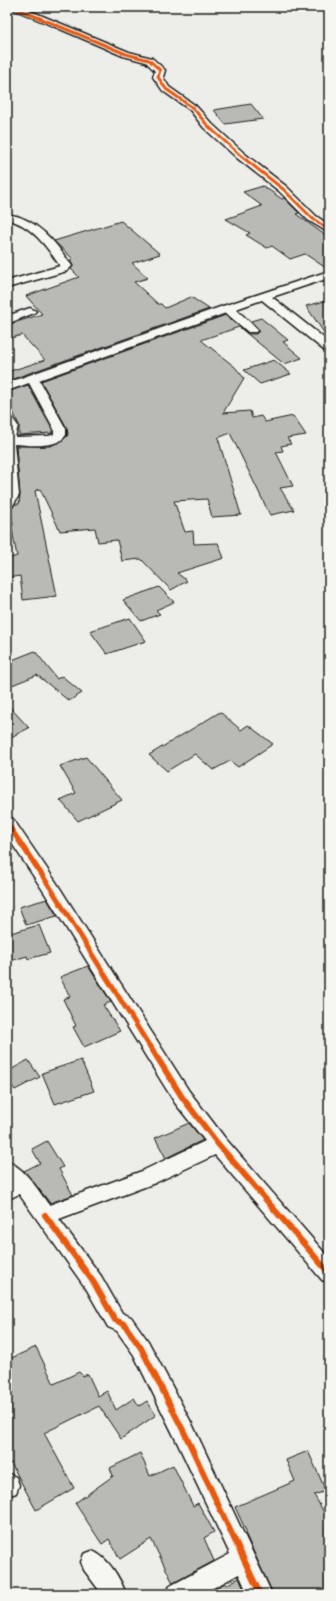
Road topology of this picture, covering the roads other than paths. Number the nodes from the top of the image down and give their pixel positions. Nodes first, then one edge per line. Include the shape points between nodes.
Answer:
1 (13, 7) edge
2 (7, 217) edge
3 (329, 230) edge
4 (329, 274) edge
5 (7, 285) edge
6 (264, 296) junction
7 (227, 308) junction
8 (30, 312) dead end
9 (7, 320) edge
10 (252, 330) dead end
11 (329, 348) edge
12 (32, 378) junction
13 (7, 387) edge
14 (7, 419) edge
15 (8, 440) junction
16 (7, 504) edge
17 (7, 823) edge
18 (218, 1144) junction
19 (12, 1181) edge
20 (45, 1215) junction
21 (329, 1273) edge
22 (244, 1560) junction
23 (92, 1562) dead end
24 (114, 1594) edge
25 (178, 1594) edge
26 (260, 1594) edge

1 - 3 street via 155,64 160,70 158,77 166,89 193,108 213,131
2 - 5 street via 20,220 45,239 66,266
4 - 6 street
6 - 7 street
6 - 11 street
7 - 10 street
7 - 12 street
8 - 9 street
12 - 13 street
12 - 15 street via 60,429 60,435 48,440
14 - 15 street via 12,426
15 - 16 street via 12,495
17 - 18 street via 182,1097
18 - 20 street via 148,1177
18 - 21 street
19 - 20 street
20 - 22 street via 94,1283 115,1320 124,1324 141,1348
22 - 25 street
22 - 26 street
23 - 24 street

